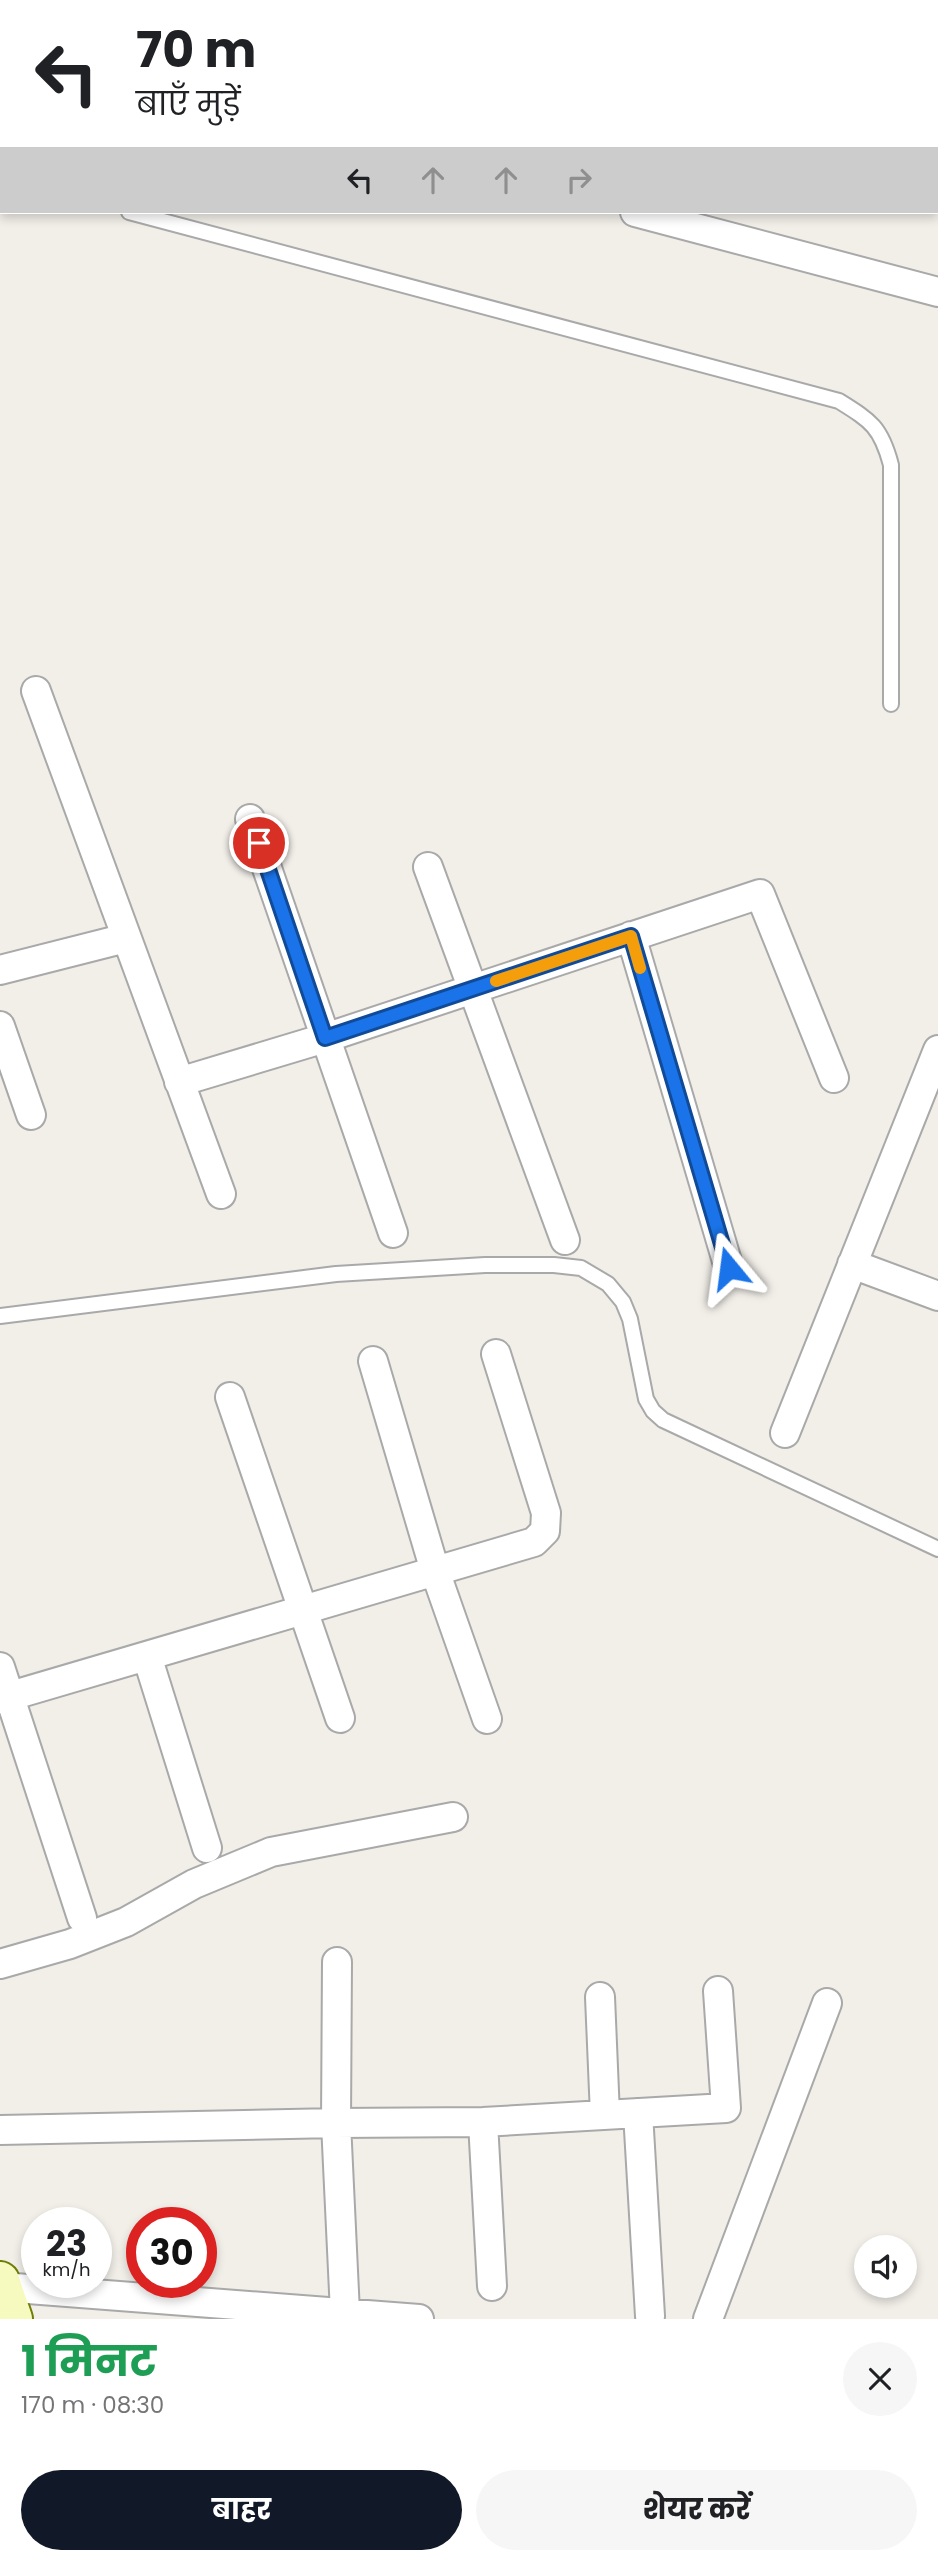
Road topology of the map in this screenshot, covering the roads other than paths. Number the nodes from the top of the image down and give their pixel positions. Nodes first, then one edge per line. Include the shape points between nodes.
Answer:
1 (137, 214) edge
2 (643, 214) edge
3 (938, 292) edge
4 (36, 691) dead end
5 (891, 704) dead end
6 (250, 819) dead end
7 (428, 867) dead end
8 (631, 936) junction
9 (126, 938) junction
10 (0, 970) edge
11 (473, 989) junction
12 (0, 1026) edge
13 (325, 1038) junction
14 (938, 1050) edge
15 (834, 1078) dead end
16 (180, 1082) junction
17 (31, 1115) dead end
18 (221, 1194) dead end
19 (393, 1233) dead end
20 (565, 1240) dead end
21 (852, 1264) junction
22 (729, 1268) dead end
23 (938, 1296) edge
24 (0, 1316) edge
25 (496, 1354) dead end
26 (373, 1361) dead end
27 (230, 1397) dead end
28 (785, 1433) dead end
29 (938, 1549) edge
30 (435, 1571) junction
31 (303, 1610) junction
32 (147, 1656) junction
33 (0, 1667) edge
34 (5, 1698) edge
35 (340, 1718) dead end
36 (487, 1719) dead end
37 (453, 1817) dead end
38 (207, 1848) dead end
39 (82, 1918) dead end
40 (337, 1962) dead end
41 (0, 1964) edge
42 (718, 1991) dead end
43 (600, 1997) dead end
44 (827, 2003) dead end
45 (638, 2113) junction
46 (605, 2115) junction
47 (483, 2122) junction
48 (337, 2123) junction
49 (0, 2130) edge
50 (492, 2286) dead end
51 (5, 2296) edge
52 (345, 2313) junction
53 (650, 2316) dead end
54 (419, 2319) edge
55 (708, 2319) edge

1 - 5 lane via 839,401 869,420 884,439 891,465
2 - 3 street
4 - 9 street
6 - 13 street
7 - 11 street
8 - 11 street
8 - 15 street via 760,894
8 - 22 street
9 - 10 street
9 - 16 street
11 - 13 street
11 - 20 street
12 - 17 street
13 - 16 street
13 - 19 street
14 - 21 street
16 - 18 street
21 - 23 street
21 - 28 street
24 - 29 lane via 336,1274 485,1265 581,1268 608,1284 623,1302 646,1399 663,1420
25 - 30 street via 546,1513 545,1531 534,1542
26 - 30 street
27 - 31 street
30 - 31 street
30 - 36 street
31 - 32 street
31 - 35 street
32 - 34 street
32 - 38 street
33 - 34 street
34 - 39 street
37 - 41 street via 271,1852 194,1884 126,1922
40 - 48 street
42 - 45 street via 726,2108
43 - 46 street
44 - 55 street
45 - 46 street
45 - 53 street
46 - 47 street
47 - 48 street
47 - 50 street
48 - 49 street
48 - 52 street
51 - 52 street
52 - 54 street

